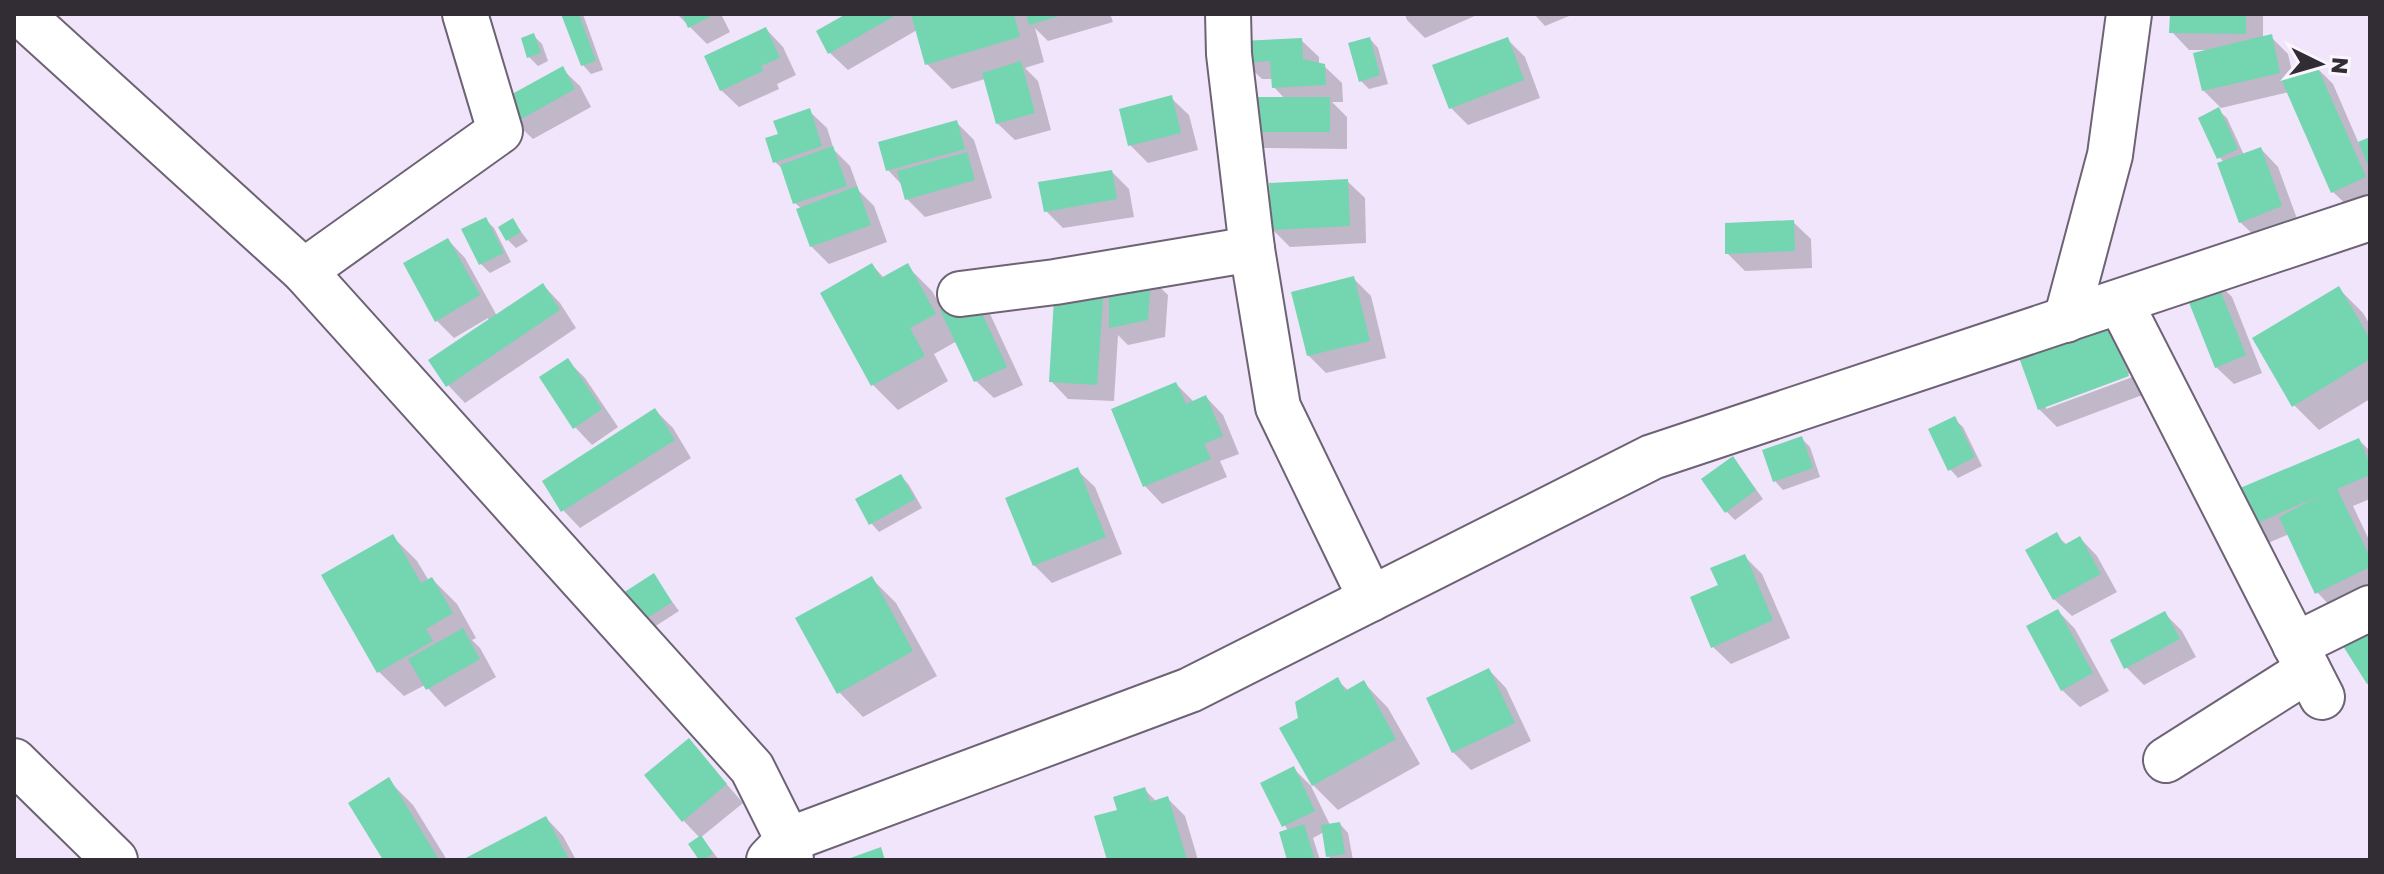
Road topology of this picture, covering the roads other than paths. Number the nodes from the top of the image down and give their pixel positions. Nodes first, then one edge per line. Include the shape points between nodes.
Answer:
1 (21, 14) edge
2 (1228, 14) edge
3 (2129, 14) edge
4 (469, 16) edge
5 (2370, 218) edge
6 (1252, 249) junction
7 (304, 271) junction
8 (960, 294) dead end
9 (2120, 302) junction
10 (2066, 320) junction
11 (1371, 599) junction
12 (2370, 608) edge
13 (2308, 671) junction
14 (2166, 760) dead end
15 (14, 761) edge
16 (782, 853) edge
17 (115, 860) edge

1 - 7 street
2 - 6 street
3 - 10 street via 2110,155
4 - 7 street via 500,131
5 - 9 street
6 - 8 street
6 - 11 street via 1278,407
7 - 16 street via 752,768
9 - 10 street
9 - 13 street
10 - 11 street via 1652,457
11 - 16 street via 1190,690
12 - 13 street
13 - 14 street
15 - 17 street

